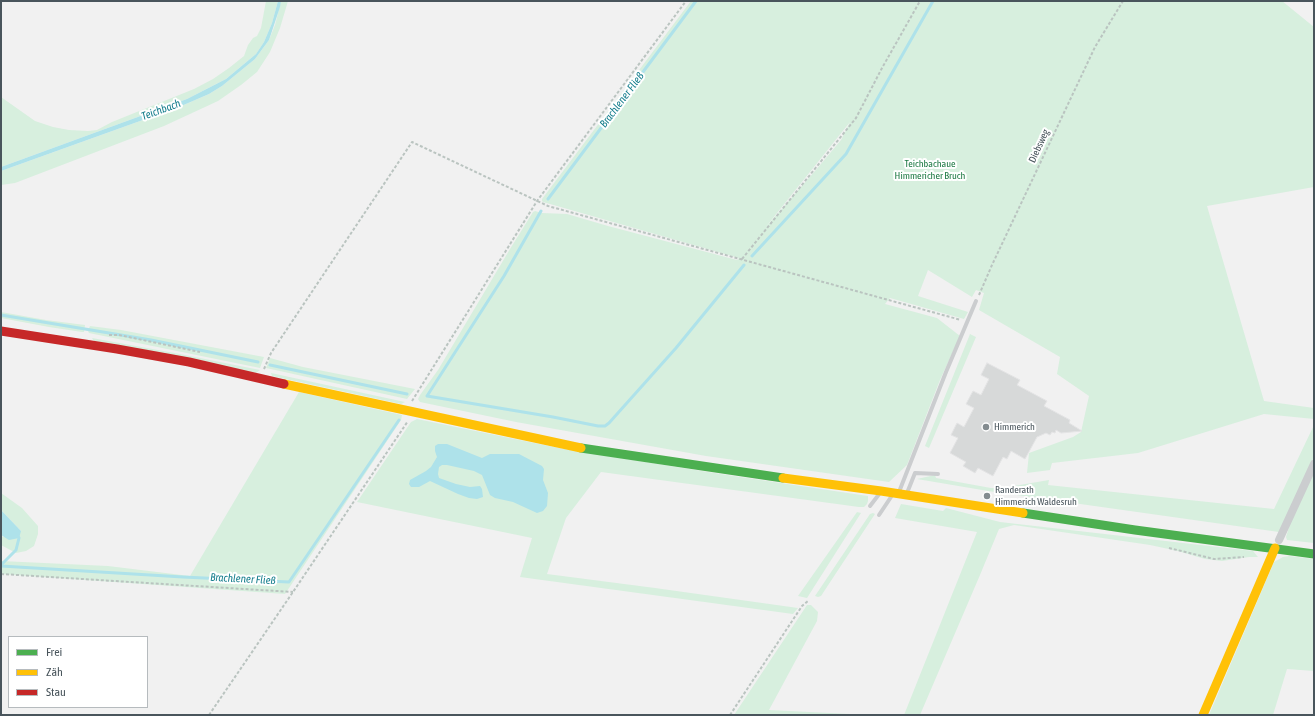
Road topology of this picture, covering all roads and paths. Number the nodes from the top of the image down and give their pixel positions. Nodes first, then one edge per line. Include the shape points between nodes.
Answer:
1 (686, 1) edge
2 (920, 1) edge
3 (1123, 1) edge
4 (537, 201) junction
5 (742, 259) junction
6 (976, 301) joint
7 (968, 322) junction
8 (1, 331) edge
9 (105, 335) dead end
10 (205, 354) dead end
11 (261, 379) junction
12 (403, 410) junction
13 (414, 412) junction
14 (1314, 464) edge
15 (938, 474) dead end
16 (881, 491) junction
17 (899, 494) junction
18 (870, 506) dead end
19 (879, 516) dead end
20 (1277, 544) junction
21 (1169, 548) dead end
22 (1314, 554) edge
23 (1248, 556) dead end
24 (1, 574) edge
25 (293, 592) junction
26 (809, 600) dead end
27 (209, 715) edge
28 (730, 715) edge
29 (1203, 715) edge

1 - 4 path
2 - 5 path via 856,118
3 - 6 path, Diebsweg via 1095,47
4 - 5 path
4 - 11 path via 412,142 271,353
4 - 12 path via 411,402
5 - 7 path
6 - 7 lane
7 - 17 lane
8 - 11 street via 189,362
9 - 10 path via 119,335
11 - 12 street
12 - 13 street
13 - 16 street via 583,448
13 - 25 path
14 - 20 street
15 - 17 lane via 915,473
16 - 17 street
16 - 18 lane
17 - 19 lane
17 - 20 street via 1128,529
20 - 22 street
20 - 29 street
21 - 23 path via 1214,559
24 - 25 path
25 - 27 path
26 - 28 path via 802,606

